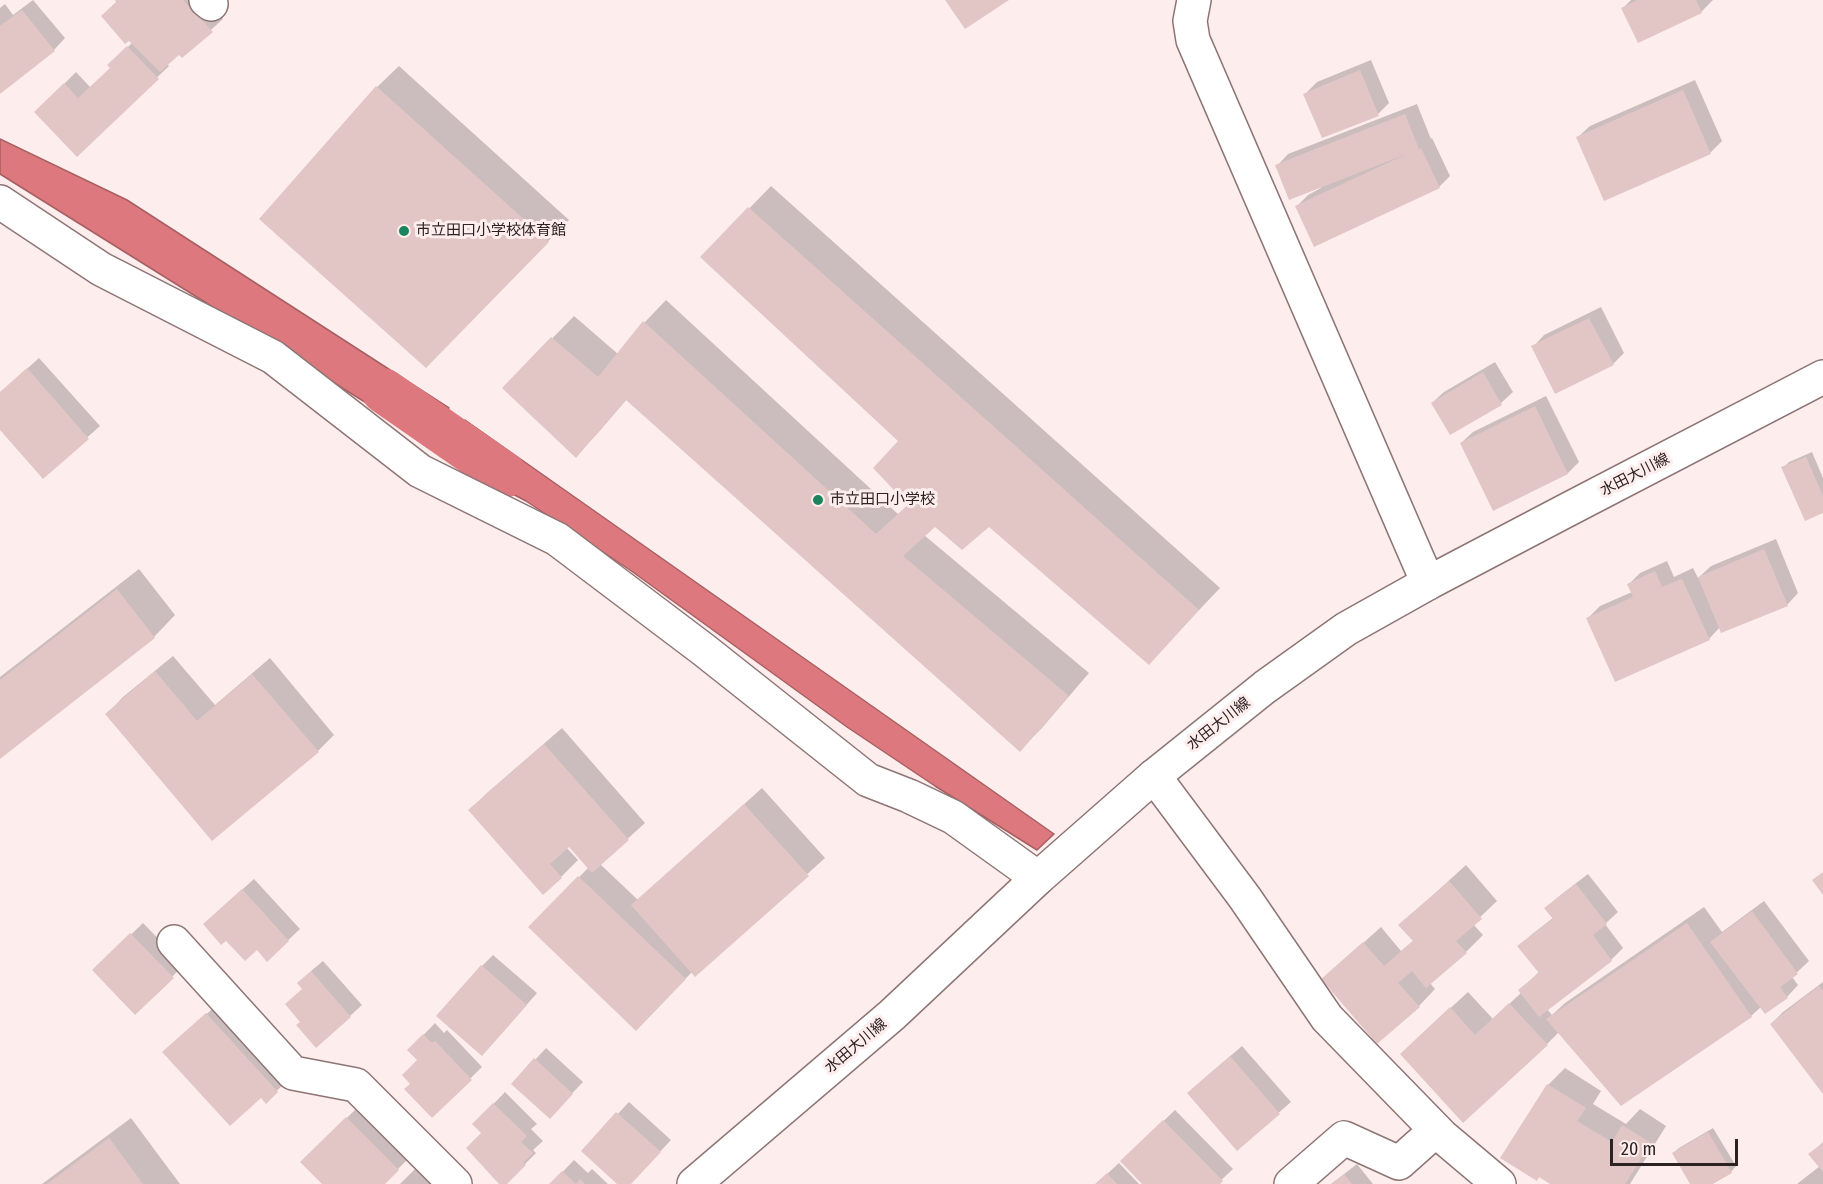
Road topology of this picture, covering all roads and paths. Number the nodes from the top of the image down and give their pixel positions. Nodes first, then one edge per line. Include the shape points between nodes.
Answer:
1 (1194, 0) edge
2 (0, 202) edge
3 (1823, 377) edge
4 (1428, 583) junction
5 (1154, 776) junction
6 (1038, 878) junction
7 (174, 942) dead end
8 (1436, 1130) junction
9 (456, 1184) edge
10 (694, 1184) edge
11 (1291, 1184) edge
12 (1500, 1184) edge

1 - 4 street via 1190,21 1193,40
2 - 6 street via 100,269 273,357 420,471 557,540 868,780 953,817
3 - 4 street, 水田大川線
4 - 5 street, 水田大川線 via 1346,629 1265,687
5 - 6 street, 水田大川線
5 - 8 street via 1245,898 1327,1018
6 - 10 street, 水田大川線 via 892,1015
7 - 9 street via 293,1073 356,1085
8 - 11 street via 1399,1163 1344,1138
8 - 12 street

